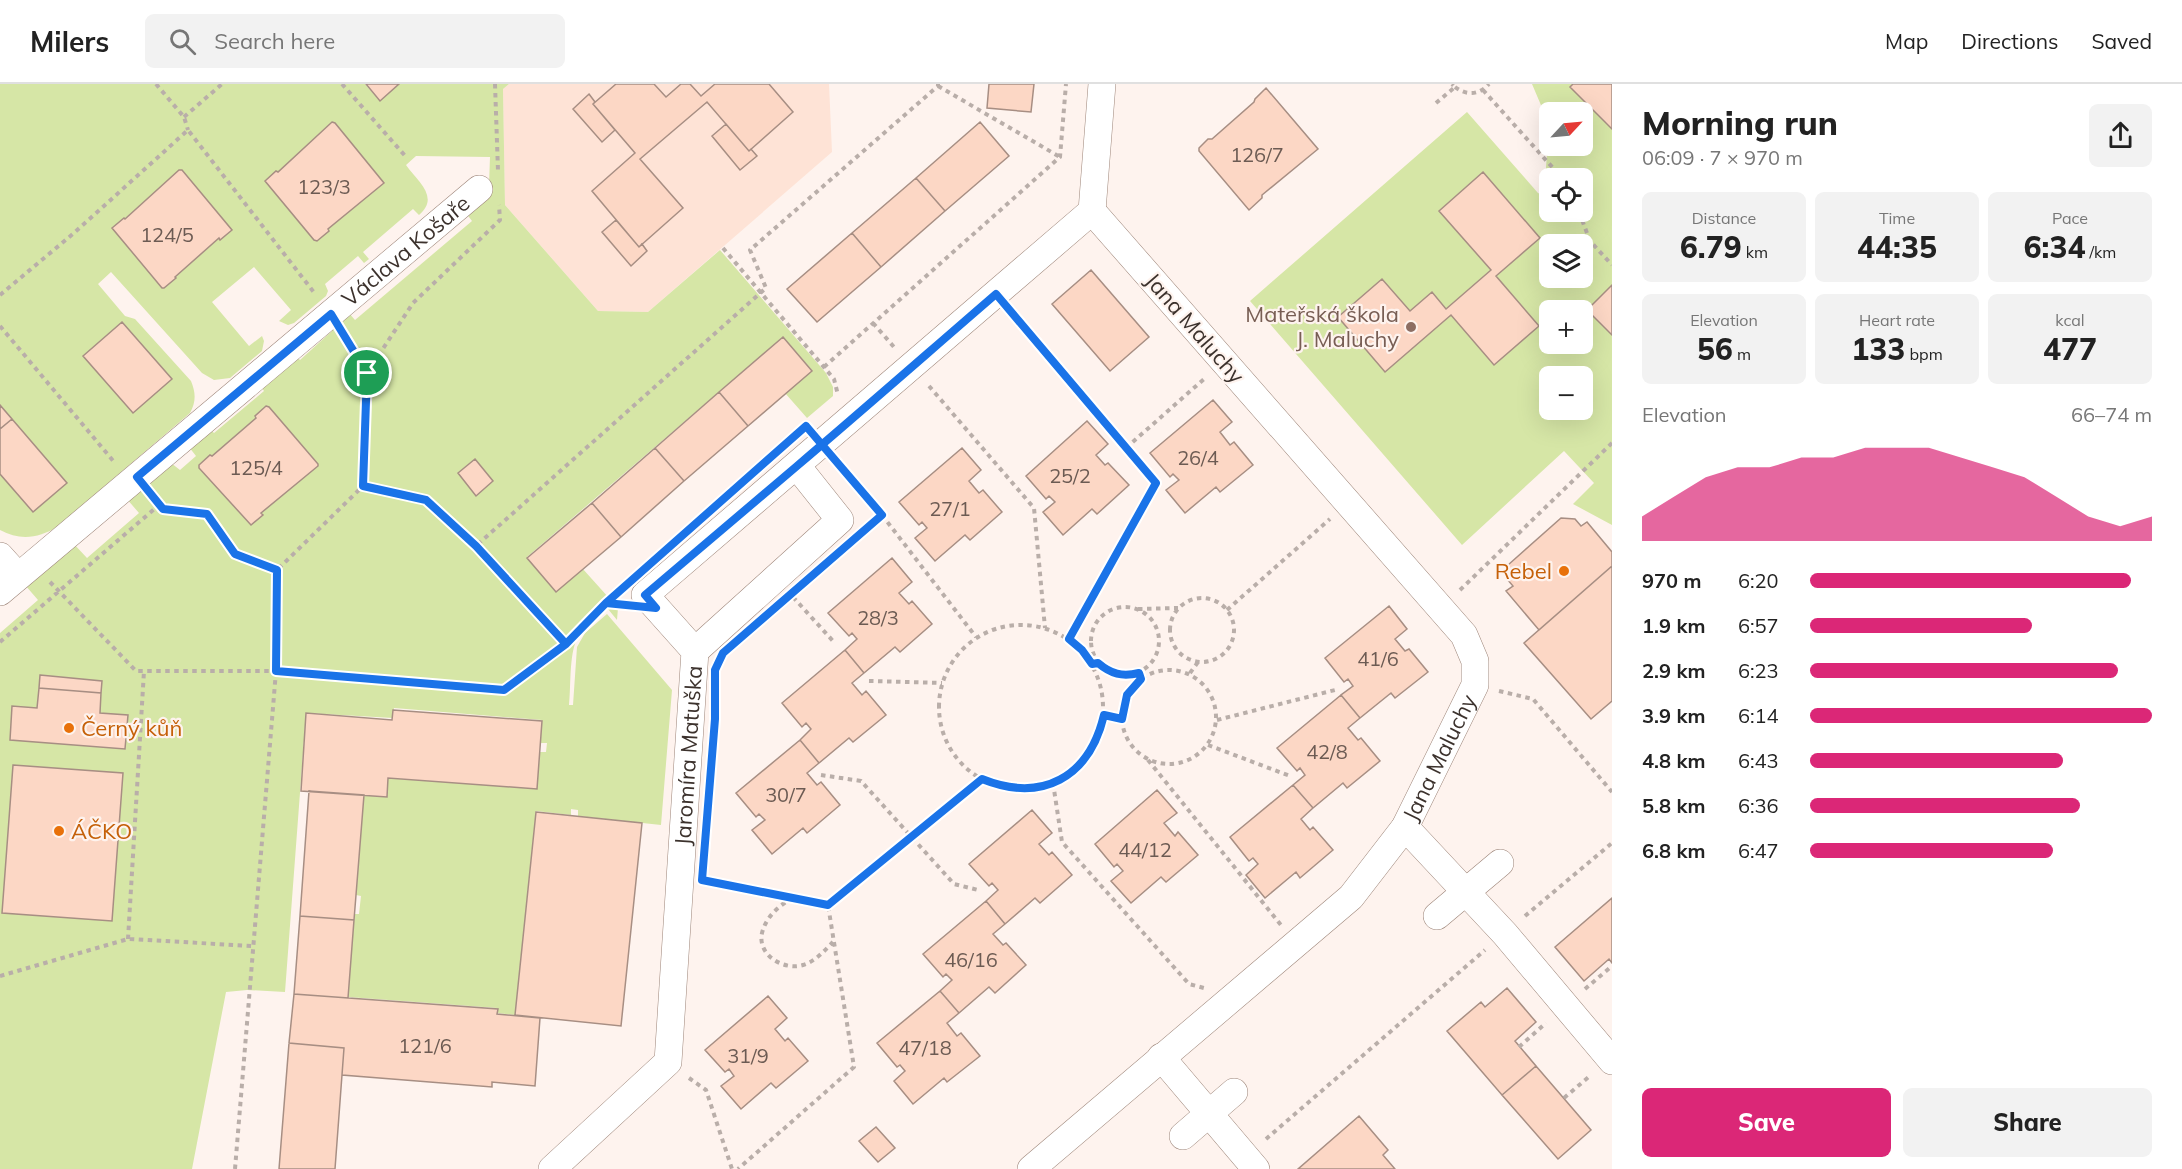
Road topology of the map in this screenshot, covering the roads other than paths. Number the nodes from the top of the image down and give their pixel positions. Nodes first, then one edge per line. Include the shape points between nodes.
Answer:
1 (1102, 84) edge
2 (492, 187) road end
3 (1092, 212) junction
4 (797, 466) junction
5 (0, 556) edge
6 (18, 577) edge
7 (695, 651) junction
8 (1405, 827) junction
9 (1500, 863) dead end
10 (1467, 892) junction
11 (1437, 916) dead end
12 (1161, 1057) junction
13 (1611, 1060) edge
14 (1234, 1092) dead end
15 (1209, 1114) junction
16 (1183, 1136) dead end
17 (1250, 1163) edge
18 (552, 1169) edge
19 (1031, 1169) edge

1 - 3 street
2 - 6 street, Václava Košaře via 127,471
3 - 4 street
3 - 8 street, Jana Maluchy via 1464,635 1475,661 1475,685
4 - 7 street via 840,520
4 - 7 street, Jaromíra Matuška via 645,595
5 - 6 street
7 - 18 street, Jaromíra Matuška via 668,1062
8 - 10 street
8 - 12 street, Jana Maluchy via 1351,897
9 - 10 street
10 - 11 street
10 - 13 street
12 - 15 street
12 - 19 street, Jana Maluchy
14 - 15 street
15 - 16 street
15 - 17 street

